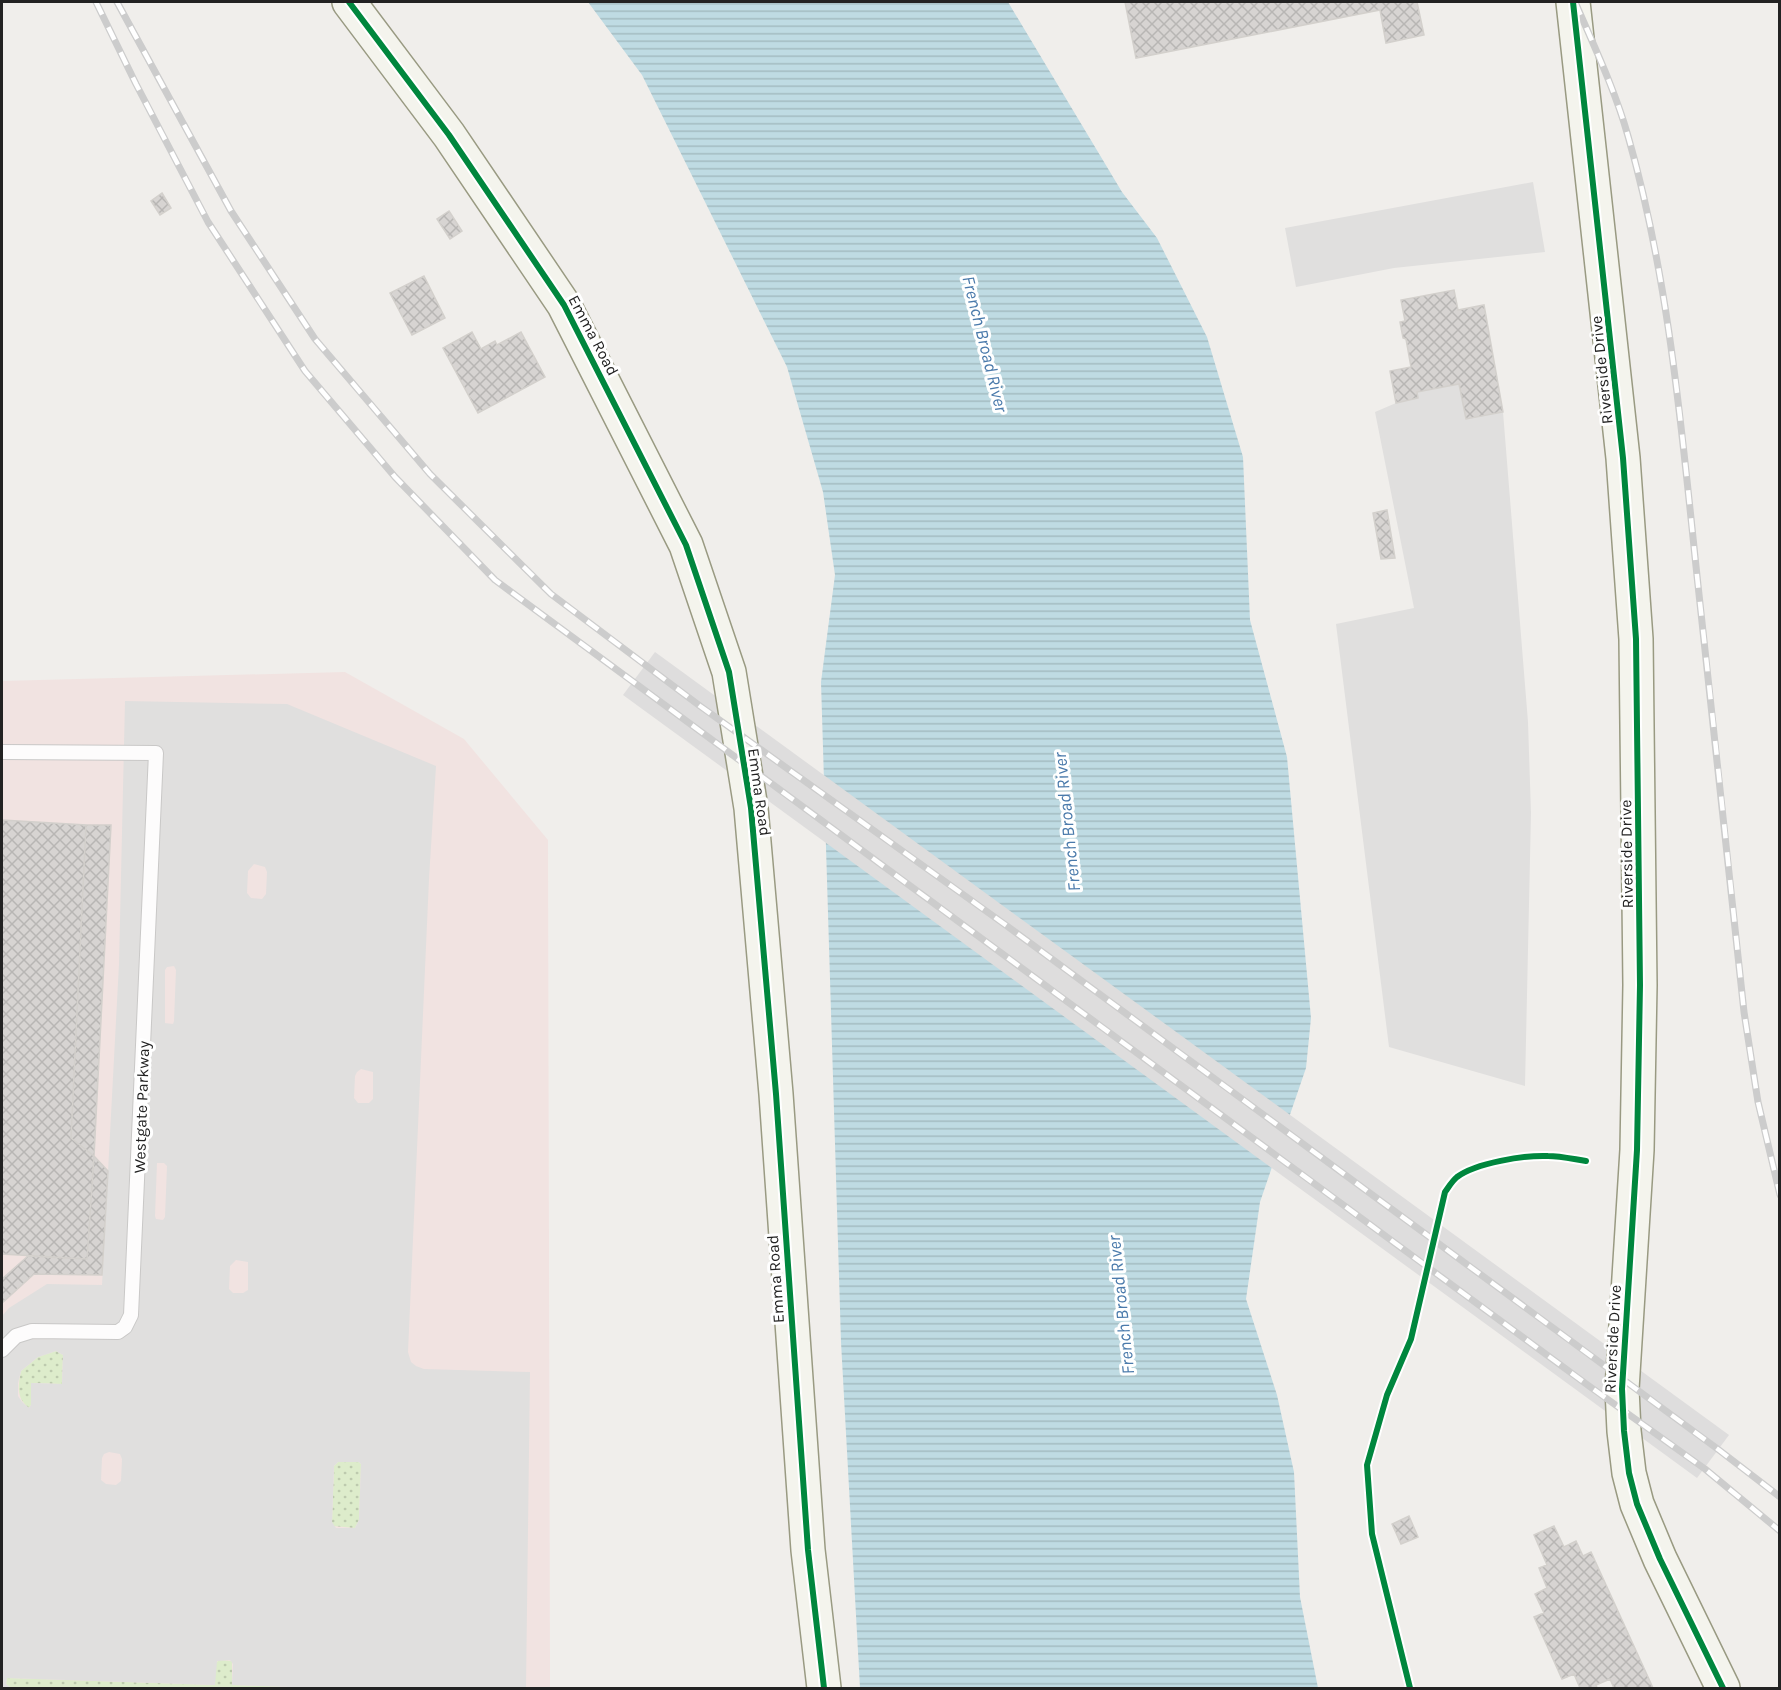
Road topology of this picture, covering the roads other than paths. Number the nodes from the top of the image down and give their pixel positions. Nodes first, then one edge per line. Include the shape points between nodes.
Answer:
1 (349, 2) edge
2 (1573, 2) edge
3 (2, 753) edge
4 (2, 1350) edge
5 (824, 1689) edge
6 (1723, 1689) edge

1 - 5 street, Emma Road via 449,135 564,305 686,545 729,672 751,808 776,1094 808,1550
2 - 6 street, Riverside Drive via 1623,458 1636,639 1640,997 1637,1150 1622,1389 1624,1431 1637,1504
3 - 4 lane, Westgate Parkway via 156,753 131,1315 118,1332 32,1330 16,1336

